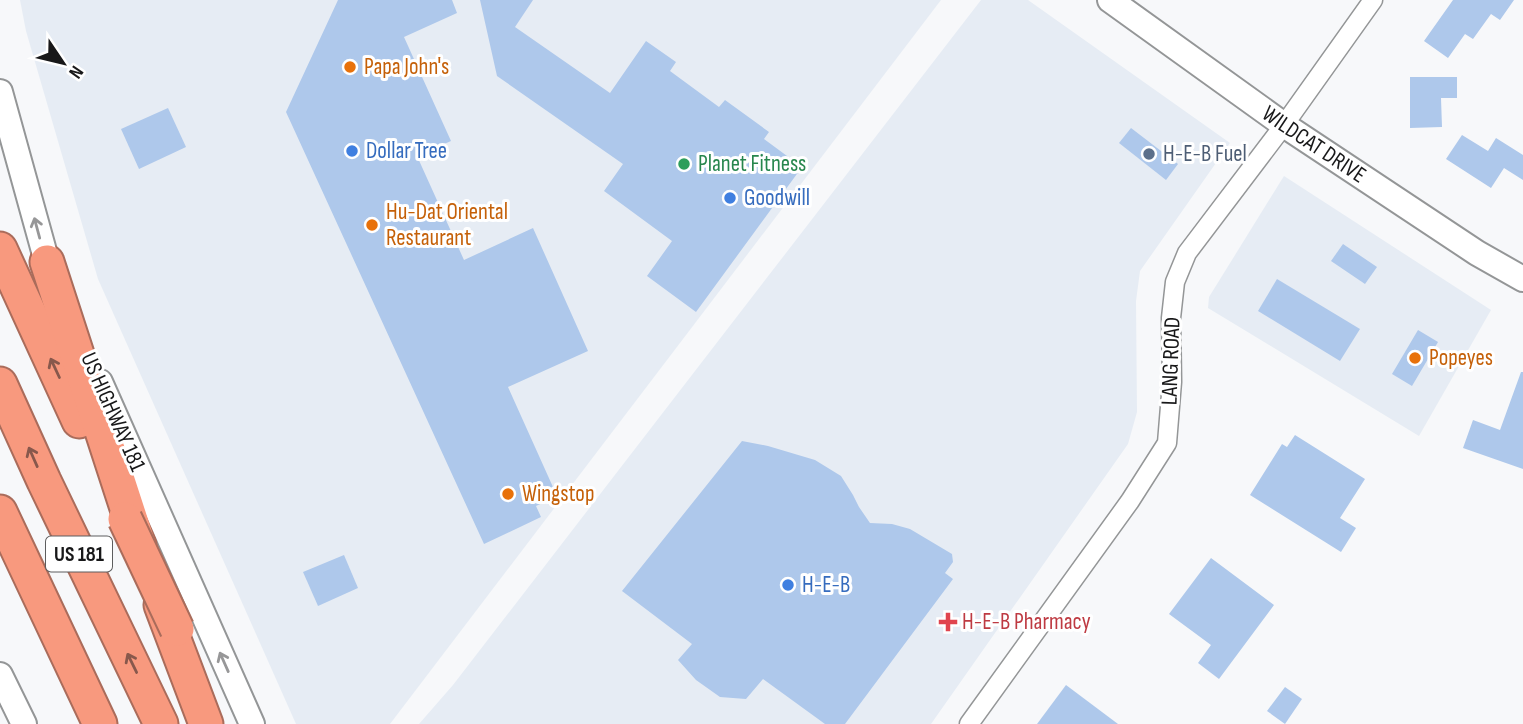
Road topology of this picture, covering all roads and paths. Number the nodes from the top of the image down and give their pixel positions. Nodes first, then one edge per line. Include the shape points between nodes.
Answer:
1 (1110, 0) edge
2 (1373, 0) edge
3 (0, 92) edge
4 (1284, 125) junction
5 (0, 250) edge
6 (47, 262) junction
7 (1523, 279) edge
8 (0, 384) edge
9 (7, 526) edge
10 (0, 675) edge
11 (24, 724) edge
12 (75, 724) edge
13 (100, 724) edge
14 (161, 724) edge
15 (206, 724) edge
16 (222, 724) edge
17 (252, 724) edge
18 (969, 724) edge

1 - 4 main road, WILDCAT DRIVE
2 - 4 street, LANG ROAD
6 -> 3 main road, US HIGHWAY 181
4 - 7 main road, WILDCAT DRIVE
4 - 18 street, LANG ROAD via 1187,253 1175,282 1167,443
16 -> 5 highway, bridge
6 - 15 highway via 136,536
17 -> 6 main road, US HIGHWAY 181
14 -> 8 highway, US 181
9 - 12 highway
9 - 13 highway, US 181
10 - 11 main road

